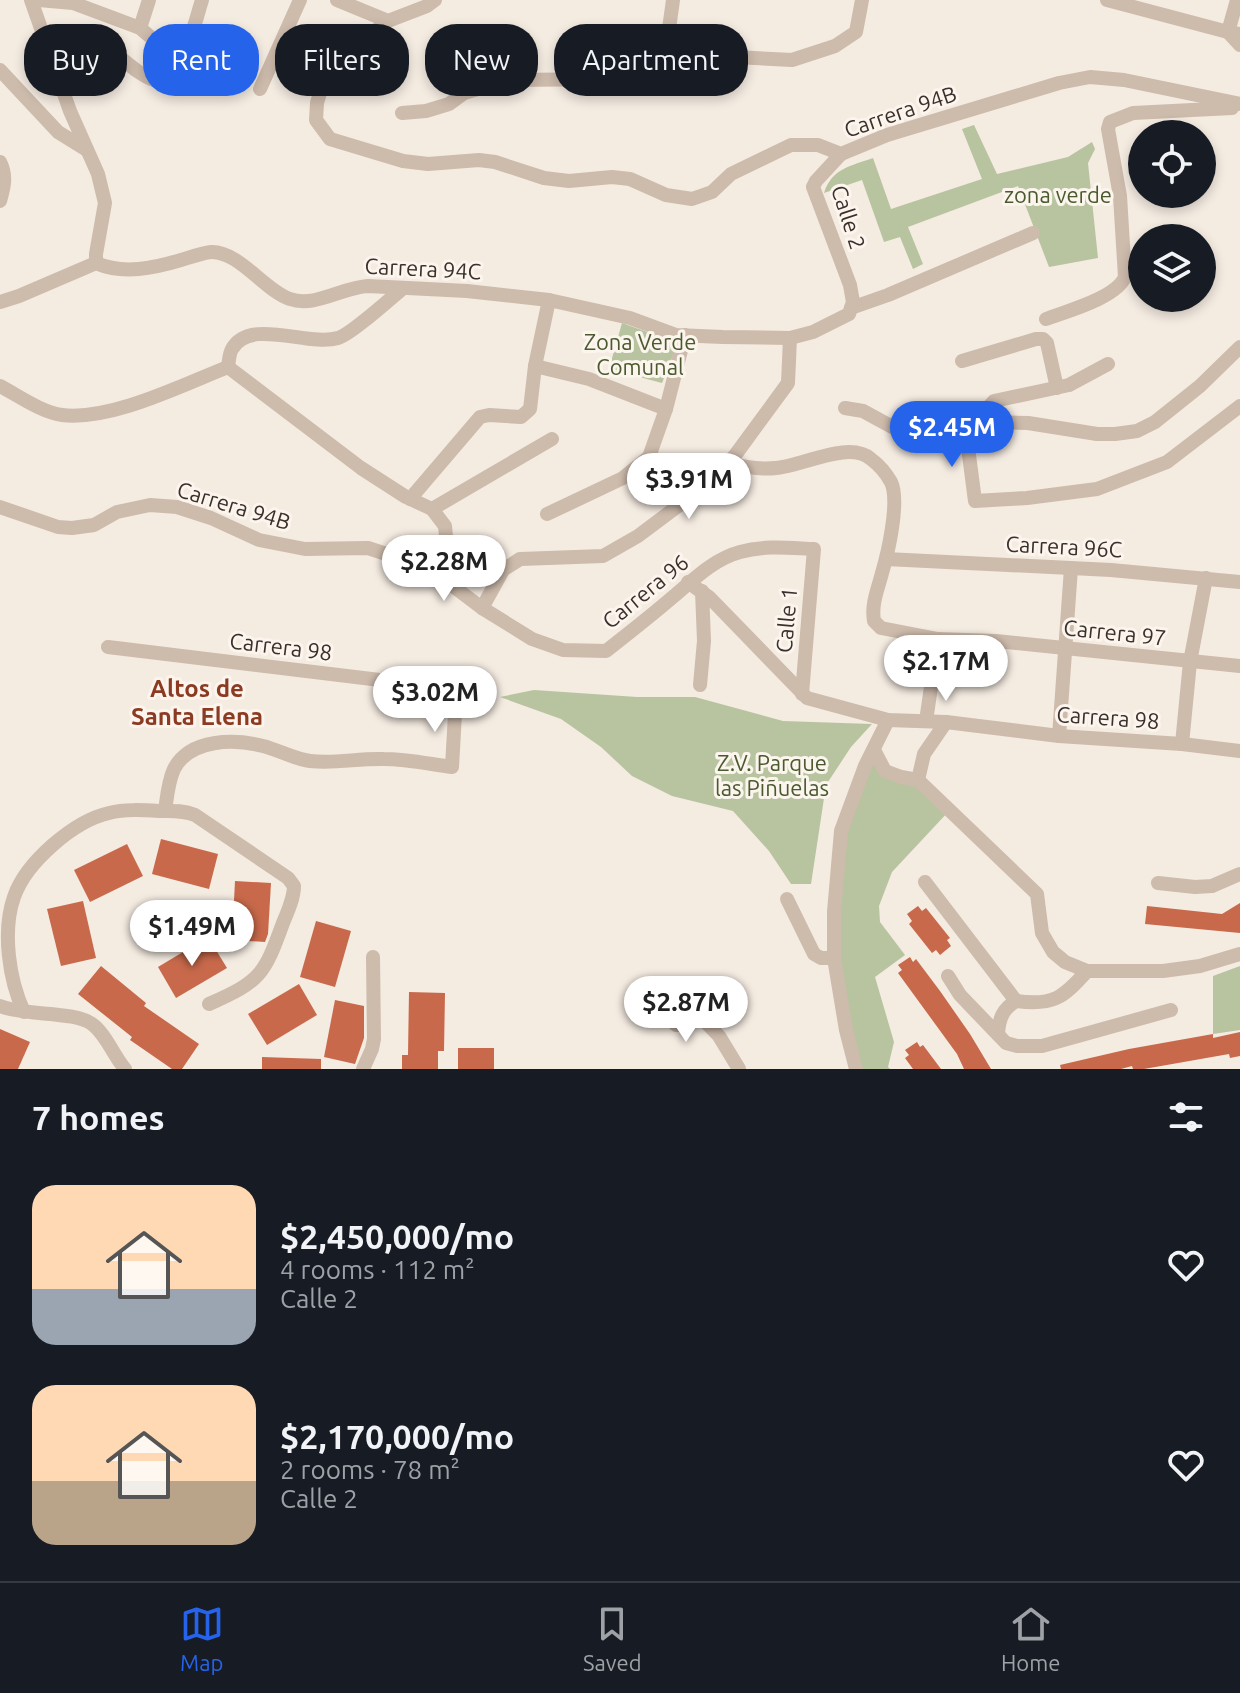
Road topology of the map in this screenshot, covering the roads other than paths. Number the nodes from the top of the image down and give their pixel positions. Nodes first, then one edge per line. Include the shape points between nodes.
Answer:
1 (31, 0) edge
2 (39, 0) edge
3 (149, 0) edge
4 (202, 0) edge
5 (300, 0) edge
6 (337, 0) edge
7 (435, 0) edge
8 (673, 0) edge
9 (862, 0) edge
10 (1107, 0) edge
11 (1237, 0) edge
12 (388, 21) junction
13 (195, 24) edge
14 (670, 24) edge
15 (140, 28) junction
16 (143, 31) edge
17 (1234, 33) edge
18 (1240, 45) edge
19 (0, 70) edge
20 (260, 89) dead end
21 (1240, 106) edge
22 (402, 113) dead end
23 (87, 150) junction
24 (841, 154) junction
25 (0, 162) edge
26 (0, 201) edge
27 (1033, 233) dead end
28 (96, 263) junction
29 (402, 289) junction
30 (549, 300) junction
31 (0, 302) edge
32 (852, 305) junction
33 (1046, 319) dead end
34 (685, 335) junction
35 (790, 338) junction
36 (1240, 347) edge
37 (962, 361) dead end
38 (1108, 364) dead end
39 (535, 366) junction
40 (228, 367) junction
41 (0, 386) edge
42 (1057, 388) junction
43 (1240, 406) edge
44 (845, 408) dead end
45 (666, 409) junction
46 (966, 432) junction
47 (552, 439) dead end
48 (728, 463) junction
49 (410, 499) junction
50 (0, 507) edge
51 (432, 509) junction
52 (547, 514) dead end
53 (814, 549) joint
54 (886, 559) junction
55 (429, 568) junction
56 (1071, 568) junction
57 (1206, 578) junction
58 (688, 582) junction
59 (1240, 582) edge
60 (702, 591) junction
61 (482, 608) junction
62 (938, 639) junction
63 (108, 647) dead end
64 (1066, 648) junction
65 (1190, 662) junction
66 (1240, 666) edge
67 (700, 685) dead end
68 (802, 694) junction
69 (888, 720) junction
70 (926, 721) junction
71 (946, 722) junction
72 (1059, 736) junction
73 (1182, 744) junction
74 (874, 750) junction
75 (1240, 751) edge
76 (885, 771) junction
77 (862, 774) junction
78 (918, 780) junction
79 (165, 811) junction
80 (1240, 874) edge
81 (925, 882) dead end
82 (1158, 883) dead end
83 (787, 899) dead end
84 (1240, 954) edge
85 (373, 957) dead end
86 (834, 958) junction
87 (1087, 971) junction
88 (948, 976) dead end
89 (1016, 1001) junction
90 (209, 1004) dead end
91 (0, 1006) edge
92 (692, 1009) dead end
93 (1171, 1010) dead end
94 (24, 1012) junction
95 (998, 1034) junction
96 (125, 1069) edge
97 (363, 1069) edge
98 (739, 1069) edge
99 (856, 1069) edge

1 - 23 street
2 - 15 street via 73,3
3 - 15 street
4 - 13 street
5 - 20 street
6 - 12 street
7 - 12 street
8 - 14 street
9 - 22 street via 856,32 835,46 792,60 696,55 653,73 615,79 510,80 464,93 449,104
10 - 17 street
11 - 17 street
12 - 24 street, Carrera 94B via 339,59 322,86 316,120 330,139 403,161 479,160 544,178 630,179 666,195 692,199 791,145 818,145
15 - 16 street
17 - 18 street
19 - 23 street via 58,132
21 - 24 street, Carrera 94B via 1090,77 887,135
21 - 33 street via 1133,113 1110,122 1125,277 1112,293
23 - 28 street via 105,203
24 - 32 street, Calle 2 via 813,187 850,285
25 - 26 street via 5,171
27 - 32 street, Carrera 94C via 888,295
28 - 29 street, Carrera 94C via 133,270 213,252 228,256 288,299 305,302 353,287
28 - 31 street
29 - 30 street, Carrera 94C
29 - 40 street via 341,338 254,333 241,338 231,350
30 - 34 street, Carrera 94C
30 - 39 street
32 - 35 street, Carrera 94C via 849,314
34 - 35 street, Carrera 94C
34 - 45 street
35 - 48 street via 788,383
36 - 46 street via 1200,386 1137,431 1097,434 994,422
37 - 42 street via 1043,339
38 - 42 street
39 - 45 street via 589,379
39 - 49 street via 527,414 480,417
40 - 41 street via 92,414 60,415
40 - 49 street
42 - 46 street via 994,401
43 - 46 street via 1167,462 1097,489 1027,498 975,501
44 - 46 street via 863,411 896,429
45 - 52 street via 649,457 623,478
47 - 51 street
48 - 54 street via 778,468 850,451 866,455 892,484 895,502
48 - 61 street via 638,536 603,556 520,559 503,570
49 - 51 street
50 - 55 street, Carrera 94B via 72,528 150,505 177,507 259,540 305,549 368,548
51 - 55 street via 445,526 447,546
53 - 58 street, Carrera 96 via 739,552
53 - 68 street, Calle 1
54 - 56 street, Carrera 96C
54 - 62 street, Carrera 97 via 872,609 874,621 881,628
55 - 61 street, Carrera 96
56 - 57 street, Carrera 96C
56 - 64 street
57 - 59 street, Carrera 96C
57 - 65 street
58 - 60 street, Carrera 98
58 - 61 street, Carrera 96 via 606,651 563,650 542,643
60 - 67 street
60 - 68 street, Carrera 98
62 - 64 street, Carrera 97
62 - 70 street
63 - 79 street, Carrera 98 via 455,693 452,767 388,759 311,761 257,745 215,743 190,752 176,765
64 - 65 street, Carrera 97
64 - 72 street
65 - 66 street, Carrera 97
65 - 73 street
68 - 69 street, Carrera 98
69 - 70 street, Carrera 98
69 - 74 street
70 - 71 street, Carrera 98
71 - 72 street, Carrera 98
71 - 78 street via 924,754
72 - 73 street, Carrera 98
73 - 75 street, Carrera 98
74 - 76 street
74 - 77 street
76 - 77 street
76 - 78 street
77 - 86 street via 841,831
78 - 87 street via 1037,894 1042,933 1053,952
79 - 90 street via 195,815 294,886 265,968 248,985
79 - 94 street via 120,811 90,820 46,851 23,879 13,898 9,933 13,980
80 - 82 street via 1212,886
81 - 89 street
83 - 86 street via 814,954
84 - 87 street via 1163,971
85 - 97 street via 374,1039
86 - 99 street
87 - 89 street via 1068,992 1047,1002
88 - 95 street
89 - 95 street via 1002,1013
91 - 94 street
92 - 98 street via 719,1036
93 - 95 street via 1042,1046 1006,1043
94 - 96 street via 89,1021

